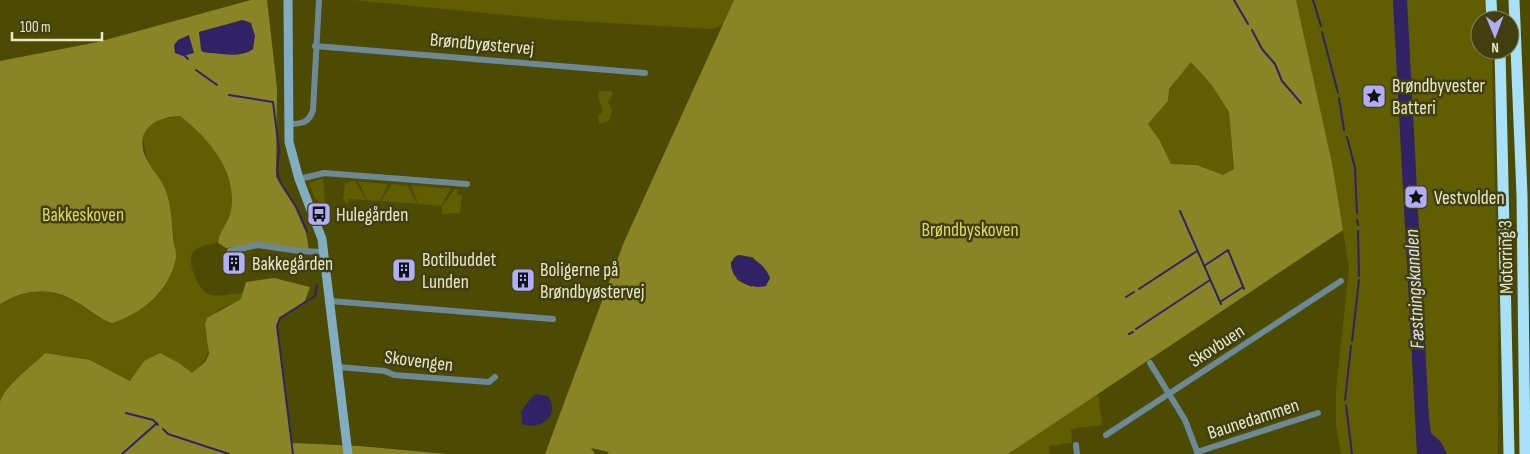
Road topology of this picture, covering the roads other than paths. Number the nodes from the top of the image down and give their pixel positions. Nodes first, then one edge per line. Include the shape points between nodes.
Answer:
1 (288, 0) edge
2 (319, 0) edge
3 (1515, 2) edge
4 (315, 46) junction
5 (1494, 60) edge
6 (1500, 60) edge
7 (645, 73) dead end
8 (289, 124) junction
9 (299, 179) junction
10 (1504, 179) junction
11 (467, 184) dead end
12 (230, 251) dead end
13 (325, 252) junction
14 (1341, 280) dead end
15 (330, 301) junction
16 (552, 319) dead end
17 (1150, 364) dead end
18 (338, 367) junction
19 (495, 377) dead end
20 (1169, 393) junction
21 (1318, 413) dead end
22 (1106, 435) dead end
23 (1076, 445) dead end
24 (1197, 453) edge
25 (348, 454) edge
26 (1077, 454) edge
27 (1509, 454) edge
28 (1525, 454) edge

1 - 8 street
2 - 4 street
3 - 28 highway, Motorring 3 via 1522,195
4 - 7 street, Brøndbyøstervej
4 - 8 street via 312,115 304,122
5 - 10 highway via 1499,162
6 - 10 highway, Motorring 3
8 - 9 street
9 - 11 street via 324,173
9 - 13 street
10 - 27 highway, Motorring 3
12 - 13 street via 258,245 299,252
13 - 15 street
14 - 20 street, Skovbuen
15 - 16 street
15 - 18 street
17 - 20 street, Baunedammen
18 - 19 street, Skovengen via 489,382
18 - 25 street
20 - 22 street, Skovbuen
20 - 24 street, Baunedammen via 1185,420
21 - 24 street, Baunedammen
23 - 26 street

